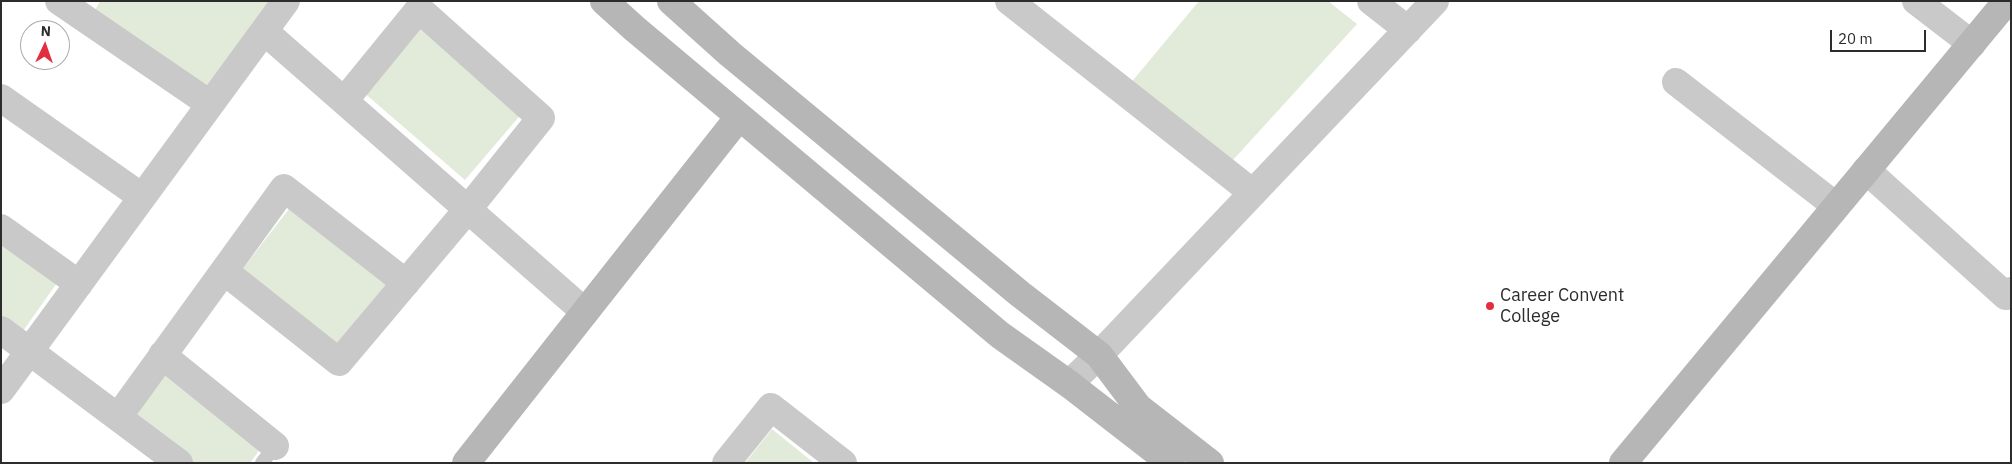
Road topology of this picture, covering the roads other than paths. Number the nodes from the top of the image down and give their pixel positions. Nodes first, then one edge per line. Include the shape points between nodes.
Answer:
1 (286, 1) edge
2 (604, 1) edge
3 (671, 1) edge
4 (1009, 1) edge
5 (1372, 1) edge
6 (1435, 1) edge
7 (1916, 1) edge
8 (2007, 1) edge
9 (74, 5) edge
10 (1408, 30) junction
11 (264, 31) junction
12 (1972, 44) junction
13 (1676, 82) dead end
14 (1, 98) edge
15 (344, 101) junction
16 (210, 104) junction
17 (739, 117) junction
18 (1866, 170) junction
19 (1253, 193) junction
20 (142, 197) junction
21 (1836, 206) junction
22 (468, 210) junction
23 (1, 228) edge
24 (224, 271) junction
25 (406, 283) junction
26 (79, 284) junction
27 (2011, 291) edge
28 (585, 312) junction
29 (1, 330) edge
30 (30, 350) junction
31 (162, 355) junction
32 (1099, 355) junction
33 (1069, 384) junction
34 (1, 390) edge
35 (118, 417) junction
36 (268, 454) edge
37 (179, 463) edge
38 (466, 463) edge
39 (726, 463) edge
40 (843, 463) edge
41 (1170, 463) edge
42 (1210, 463) edge
43 (1623, 463) edge

1 - 11 street
2 - 17 street
3 - 32 street via 730,54
4 - 19 street
5 - 10 street
6 - 10 street
7 - 12 street
8 - 12 street
9 - 16 street
10 - 19 street
11 - 15 street
11 - 16 street
12 - 18 street
13 - 21 street
14 - 20 street
15 - 22 street
15 - 22 street via 419,9 541,118
16 - 20 street
17 - 28 street
17 - 33 street via 1000,335
18 - 21 street
18 - 27 street via 2006,296
19 - 32 street
20 - 26 street
21 - 43 street
22 - 25 street
22 - 28 street
23 - 26 street
24 - 25 street via 340,362
24 - 25 street via 284,188
24 - 31 street
26 - 30 street
28 - 38 street
29 - 30 street
30 - 34 street
30 - 35 street
31 - 35 street
31 - 36 street
32 - 33 street
32 - 42 street via 1138,407
33 - 41 street
35 - 37 street
39 - 40 street via 771,407

